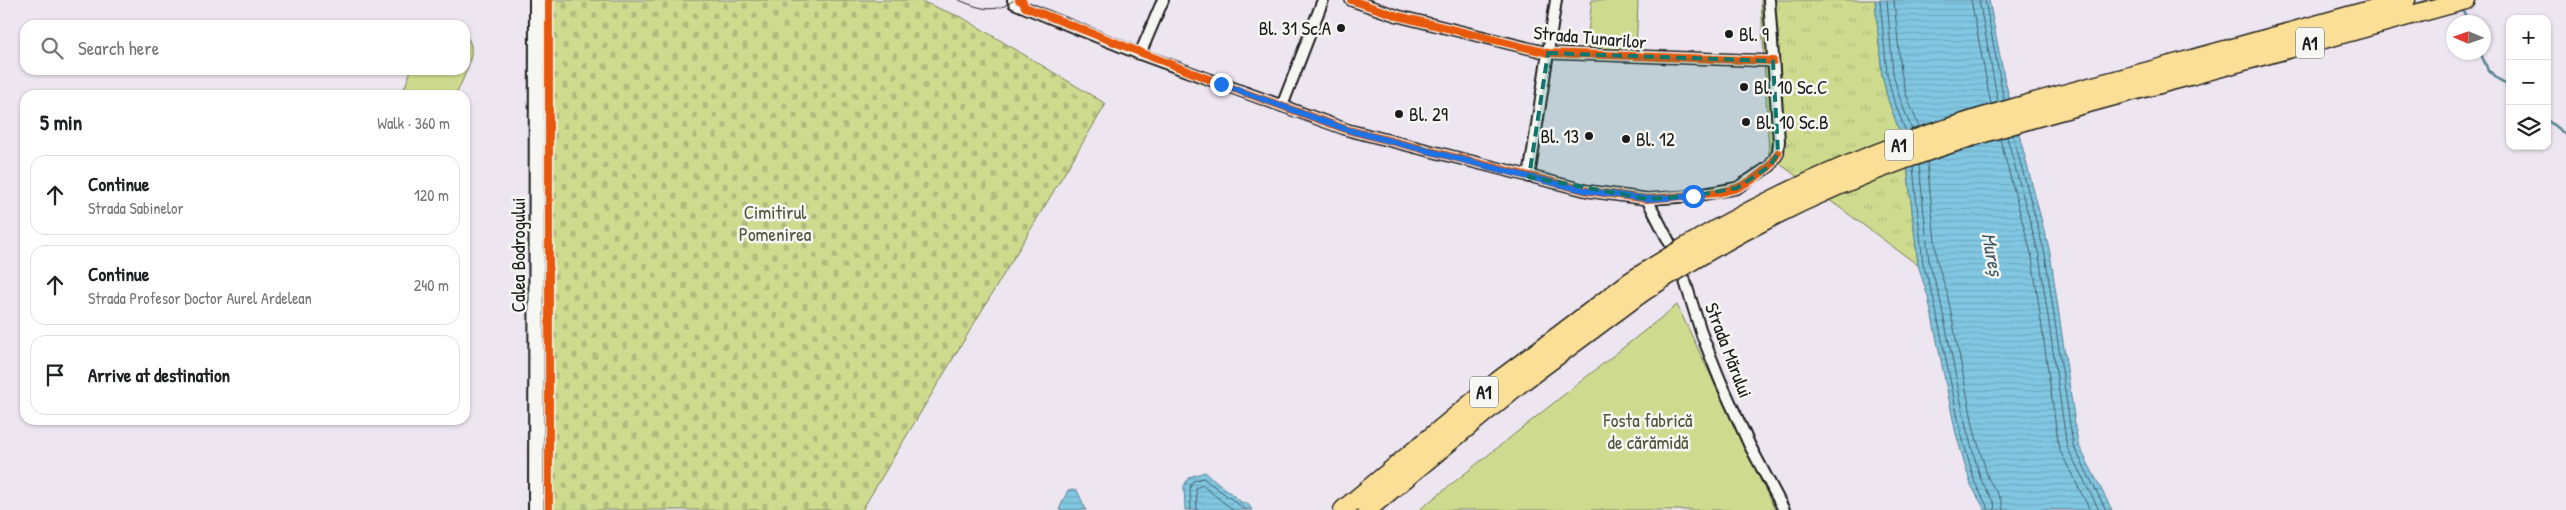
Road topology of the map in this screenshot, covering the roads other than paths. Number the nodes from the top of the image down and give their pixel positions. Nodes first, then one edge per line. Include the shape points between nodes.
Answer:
1 (537, 0) edge
2 (1013, 0) edge
3 (1163, 0) edge
4 (1323, 0) edge
5 (1351, 0) edge
6 (1556, 0) edge
7 (1769, 0) edge
8 (2406, 0) edge
9 (2466, 0) edge
10 (1023, 2) edge
11 (1548, 53) junction
12 (1140, 54) junction
13 (1773, 61) junction
14 (2191, 68) junction
15 (1282, 106) junction
16 (1529, 177) junction
17 (1648, 199) junction
18 (1636, 288) junction
19 (536, 510) edge
20 (1343, 510) edge
21 (1367, 510) edge
22 (1784, 510) edge

1 - 19 main road, Calea Bodrogului
2 - 10 street via 1014,3
3 - 12 street
4 - 15 street
5 - 11 street, Strada Tunarilor via 1398,16
6 - 11 street
7 - 13 street
8 - 14 highway, A1
9 - 14 highway, A1
10 - 12 street
11 - 13 street, Strada Tunarilor
11 - 16 street
12 - 15 street
13 - 17 street via 1778,152 1770,166 1737,188 1693,196
14 - 18 highway, A1, bridge via 1984,117 1870,156 1749,211 1684,247
15 - 16 street via 1348,130
16 - 17 street via 1588,191
17 - 22 street, Strada Mărului via 1678,259 1720,380
18 - 20 highway, A1 via 1498,381
18 - 21 highway, A1

